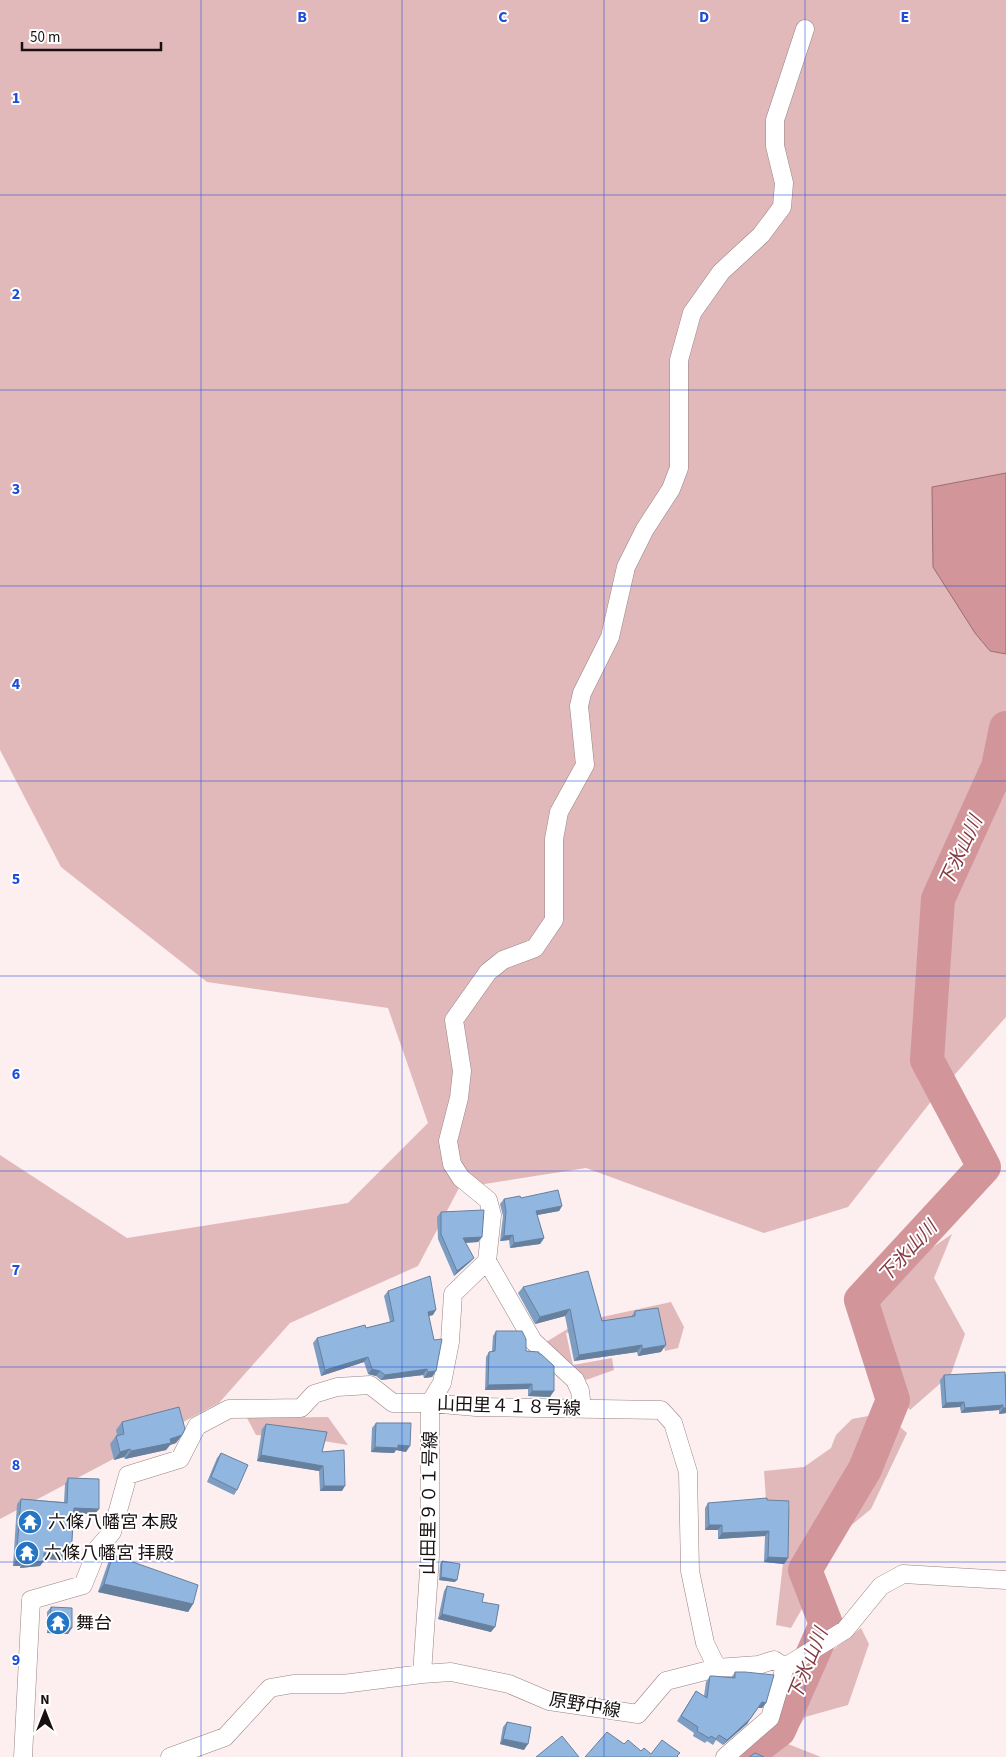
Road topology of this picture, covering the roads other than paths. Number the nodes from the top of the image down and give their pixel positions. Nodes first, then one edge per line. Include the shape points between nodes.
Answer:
1 (805, 29) dead end
2 (487, 1261) junction
3 (430, 1403) junction
4 (582, 1408) junction
5 (1006, 1580) edge
6 (786, 1666) junction
7 (717, 1668) junction
8 (422, 1674) junction
9 (23, 1757) edge
10 (170, 1757) edge
11 (725, 1757) edge

1 - 2 street via 775,120 775,146 784,183 782,207 761,236 721,272 692,313 679,360 679,468 671,489 645,529 626,567 610,637 578,706 585,765 559,812 554,839 554,920 535,948 503,960 488,972 454,1020 462,1071 448,1141 452,1164 461,1178 488,1200 492,1215
2 - 3 street, 山田里９０１号線 via 453,1294 450,1342 442,1383
2 - 4 street via 533,1341 575,1380
3 - 4 street, 山田里４１８号線
3 - 8 street, 山田里９０１号線 via 430,1556
3 - 9 street, 山田里４１８号線 via 393,1403 370,1386 337,1387 314,1394 301,1408 229,1409 197,1426 180,1459 128,1475 112,1532 98,1548 83,1585 31,1600
4 - 7 street, 山田里４１８号線 via 661,1410 672,1423 688,1472 690,1571 705,1643
5 - 6 street via 903,1574 881,1586 844,1630
6 - 7 street, 原野中線 via 774,1660 758,1665
6 - 11 street via 770,1718
7 - 8 street, 原野中線 via 666,1681 638,1714 549,1701 510,1684 451,1672
8 - 10 street, 原野中線 via 343,1684 293,1684 270,1688 225,1737

